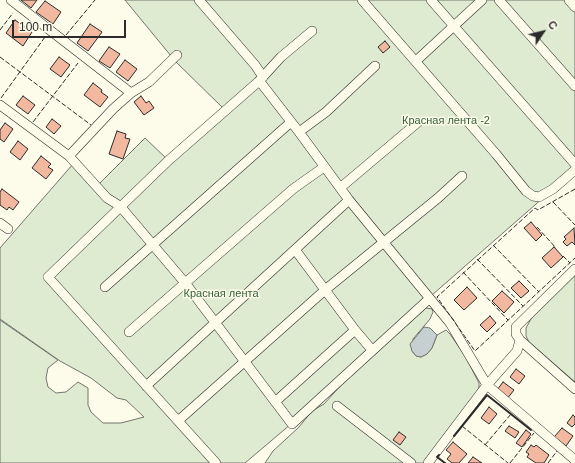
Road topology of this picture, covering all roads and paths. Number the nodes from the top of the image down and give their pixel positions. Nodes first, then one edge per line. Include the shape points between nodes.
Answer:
1 (11, 0) edge
2 (199, 0) edge
3 (362, 0) edge
4 (431, 0) edge
5 (482, 0) edge
6 (499, 0) edge
7 (569, 0) edge
8 (575, 7) edge
9 (453, 26) junction
10 (312, 31) dead end
11 (177, 55) dead end
12 (416, 61) junction
13 (375, 66) dead end
14 (260, 80) junction
15 (575, 86) edge
16 (131, 93) junction
17 (0, 105) edge
18 (291, 122) junction
19 (418, 123) dead end
20 (299, 132) junction
21 (69, 156) junction
22 (575, 164) edge
23 (324, 167) junction
24 (575, 170) edge
25 (462, 176) dead end
26 (340, 188) junction
27 (349, 200) junction
28 (120, 206) junction
29 (0, 223) edge
30 (8, 229) dead end
31 (383, 242) junction
32 (153, 244) junction
33 (296, 250) junction
34 (575, 269) edge
35 (186, 284) junction
36 (105, 287) dead end
37 (325, 290) junction
38 (429, 299) junction
39 (214, 323) junction
40 (355, 330) junction
41 (129, 332) dead end
42 (520, 340) junction
43 (372, 350) junction
44 (244, 363) junction
45 (146, 386) junction
46 (487, 386) junction
47 (575, 389) edge
48 (275, 402) junction
49 (337, 406) dead end
50 (179, 420) junction
51 (575, 460) edge
52 (432, 461) edge
53 (216, 463) edge
54 (410, 463) edge

1 - 16 street
2 - 14 street via 255,65
3 - 12 street
4 - 9 street
5 - 9 street
6 - 15 street
7 - 8 street
9 - 12 street
9 - 22 street
10 - 14 street via 281,57
11 - 16 street via 149,82
12 - 24 street via 526,191 533,196 539,197 553,189
13 - 20 street via 326,112
14 - 18 street
14 - 28 street via 219,114
16 - 21 street
17 - 21 street
18 - 20 street
18 - 32 street
19 - 26 street
20 - 23 street
21 - 28 street via 107,198
23 - 26 street
23 - 35 street via 293,189
25 - 31 street
26 - 27 street
27 - 31 street
27 - 33 street
28 - 32 street
28 - 45 street via 48,277
29 - 30 street
31 - 37 street
31 - 38 street
32 - 35 street
32 - 36 street
33 - 37 street
33 - 39 street
34 - 42 street via 516,327 516,334
35 - 39 street
35 - 41 street
37 - 40 street
37 - 44 street
38 - 43 street
38 - 46 street via 450,323
39 - 44 street
39 - 45 street
40 - 43 street
40 - 48 street
42 - 46 street via 517,351
42 - 47 street
43 - 48 street via 292,424
44 - 48 street
44 - 50 street
45 - 50 street
46 - 51 street
46 - 52 street
49 - 54 street
50 - 53 street

